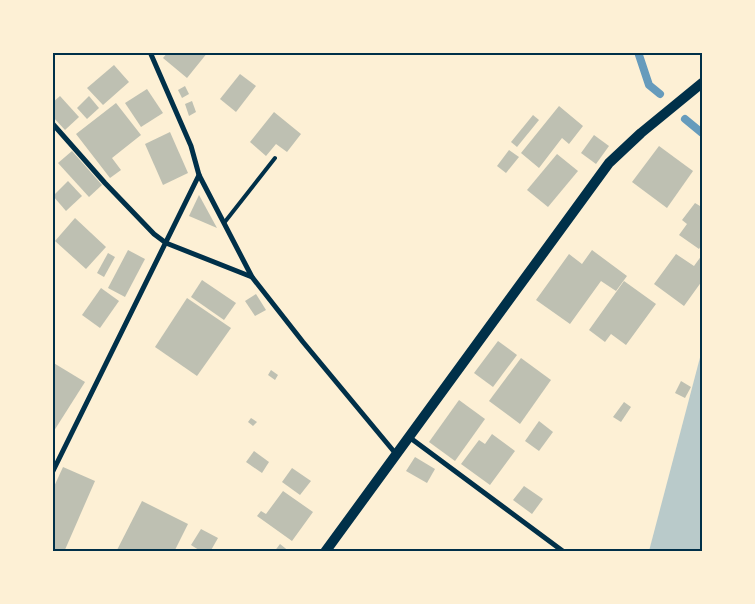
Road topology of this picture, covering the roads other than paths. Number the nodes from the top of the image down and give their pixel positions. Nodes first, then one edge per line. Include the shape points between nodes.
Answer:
1 (150, 52) edge
2 (702, 83) edge
3 (52, 122) edge
4 (275, 158) dead end
5 (199, 175) junction
6 (224, 223) junction
7 (166, 243) junction
8 (252, 277) junction
9 (409, 437) junction
10 (396, 455) junction
11 (52, 473) edge
12 (324, 552) edge
13 (564, 552) edge

1 - 5 street via 191,146
2 - 9 main road via 609,163
3 - 7 street via 105,183
4 - 6 lane
5 - 6 street
5 - 7 street
6 - 8 street
7 - 8 street
7 - 11 street
8 - 10 street
9 - 10 main road
9 - 13 street
10 - 12 main road

